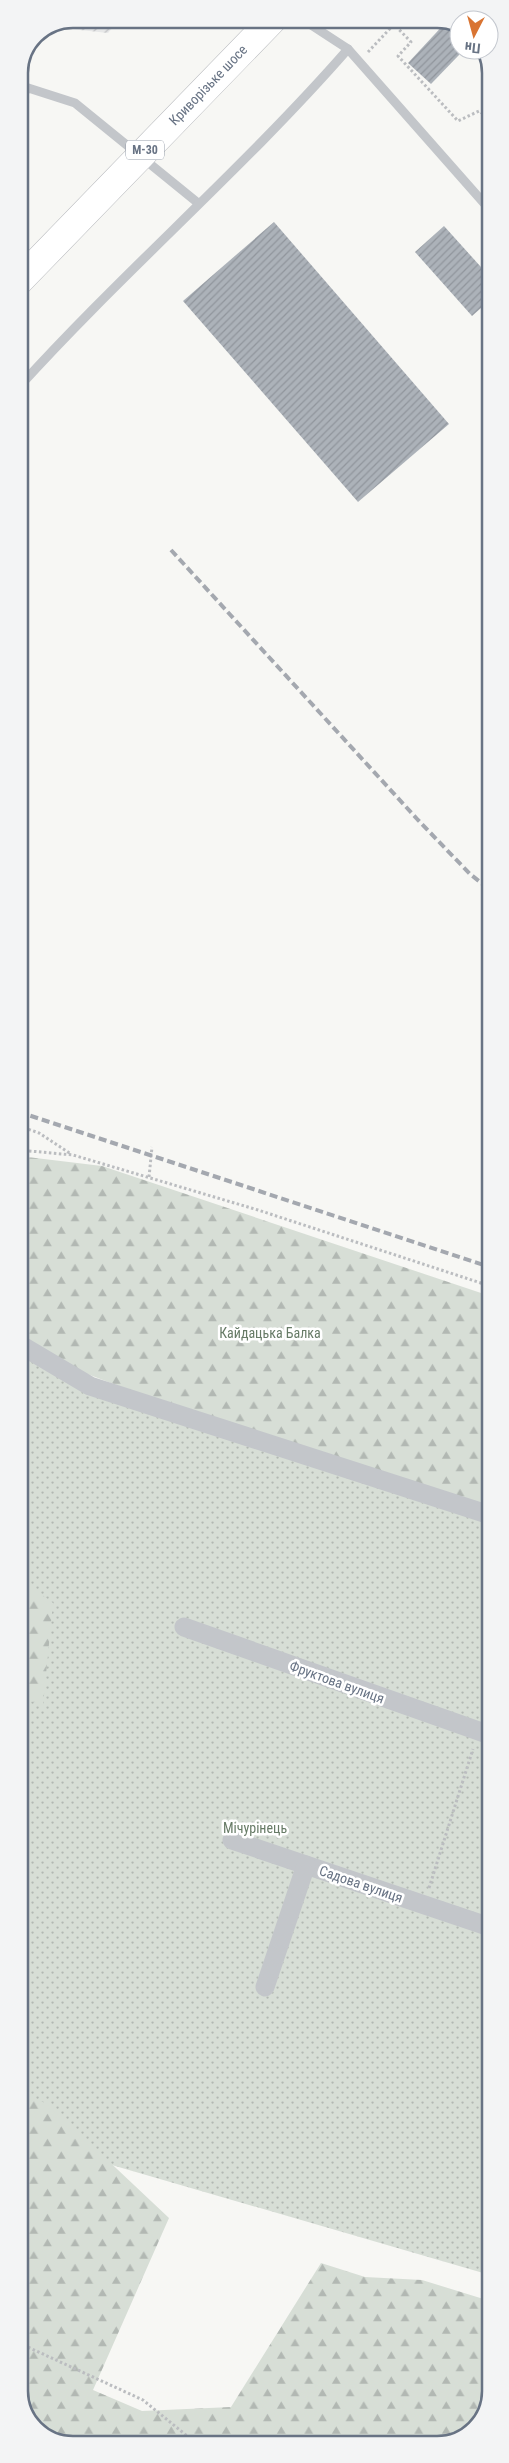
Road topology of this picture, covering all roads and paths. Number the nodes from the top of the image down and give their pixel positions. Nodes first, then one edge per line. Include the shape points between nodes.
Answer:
1 (264, 28) edge
2 (316, 28) edge
3 (390, 28) edge
4 (398, 28) edge
5 (348, 49) junction
6 (359, 61) junction
7 (28, 88) edge
8 (482, 113) edge
9 (140, 155) junction
10 (482, 201) edge
11 (198, 203) junction
12 (28, 272) edge
13 (28, 377) edge
14 (28, 1130) edge
15 (152, 1147) dead end
16 (28, 1151) edge
17 (73, 1155) junction
18 (149, 1177) junction
19 (482, 1283) edge
20 (28, 1349) edge
21 (482, 1512) edge
22 (184, 1626) dead end
23 (482, 1732) edge
24 (482, 1739) edge
25 (232, 1840) dead end
26 (306, 1865) junction
27 (423, 1904) junction
28 (482, 1924) edge
29 (265, 1988) dead end
30 (28, 2347) edge
31 (186, 2435) edge

1 - 9 highway, Криворізьке шосе / М-30
2 - 5 lane
3 - 6 path
4 - 8 path via 411,42 398,56 458,122 479,111
5 - 6 lane
5 - 11 lane via 312,91
6 - 10 lane
7 - 9 lane via 75,103
9 - 11 lane
9 - 12 highway, Криворізьке шосе / М-30
11 - 13 lane via 77,323
14 - 17 path
15 - 18 path
16 - 17 path
17 - 18 path
18 - 19 path
20 - 21 street via 90,1386
22 - 23 street, Фруктова вулиця
24 - 27 path
25 - 26 street, Садова вулиця
26 - 27 street, Садова вулиця
26 - 29 street
27 - 28 street, Садова вулиця
30 - 31 path via 143,2400

